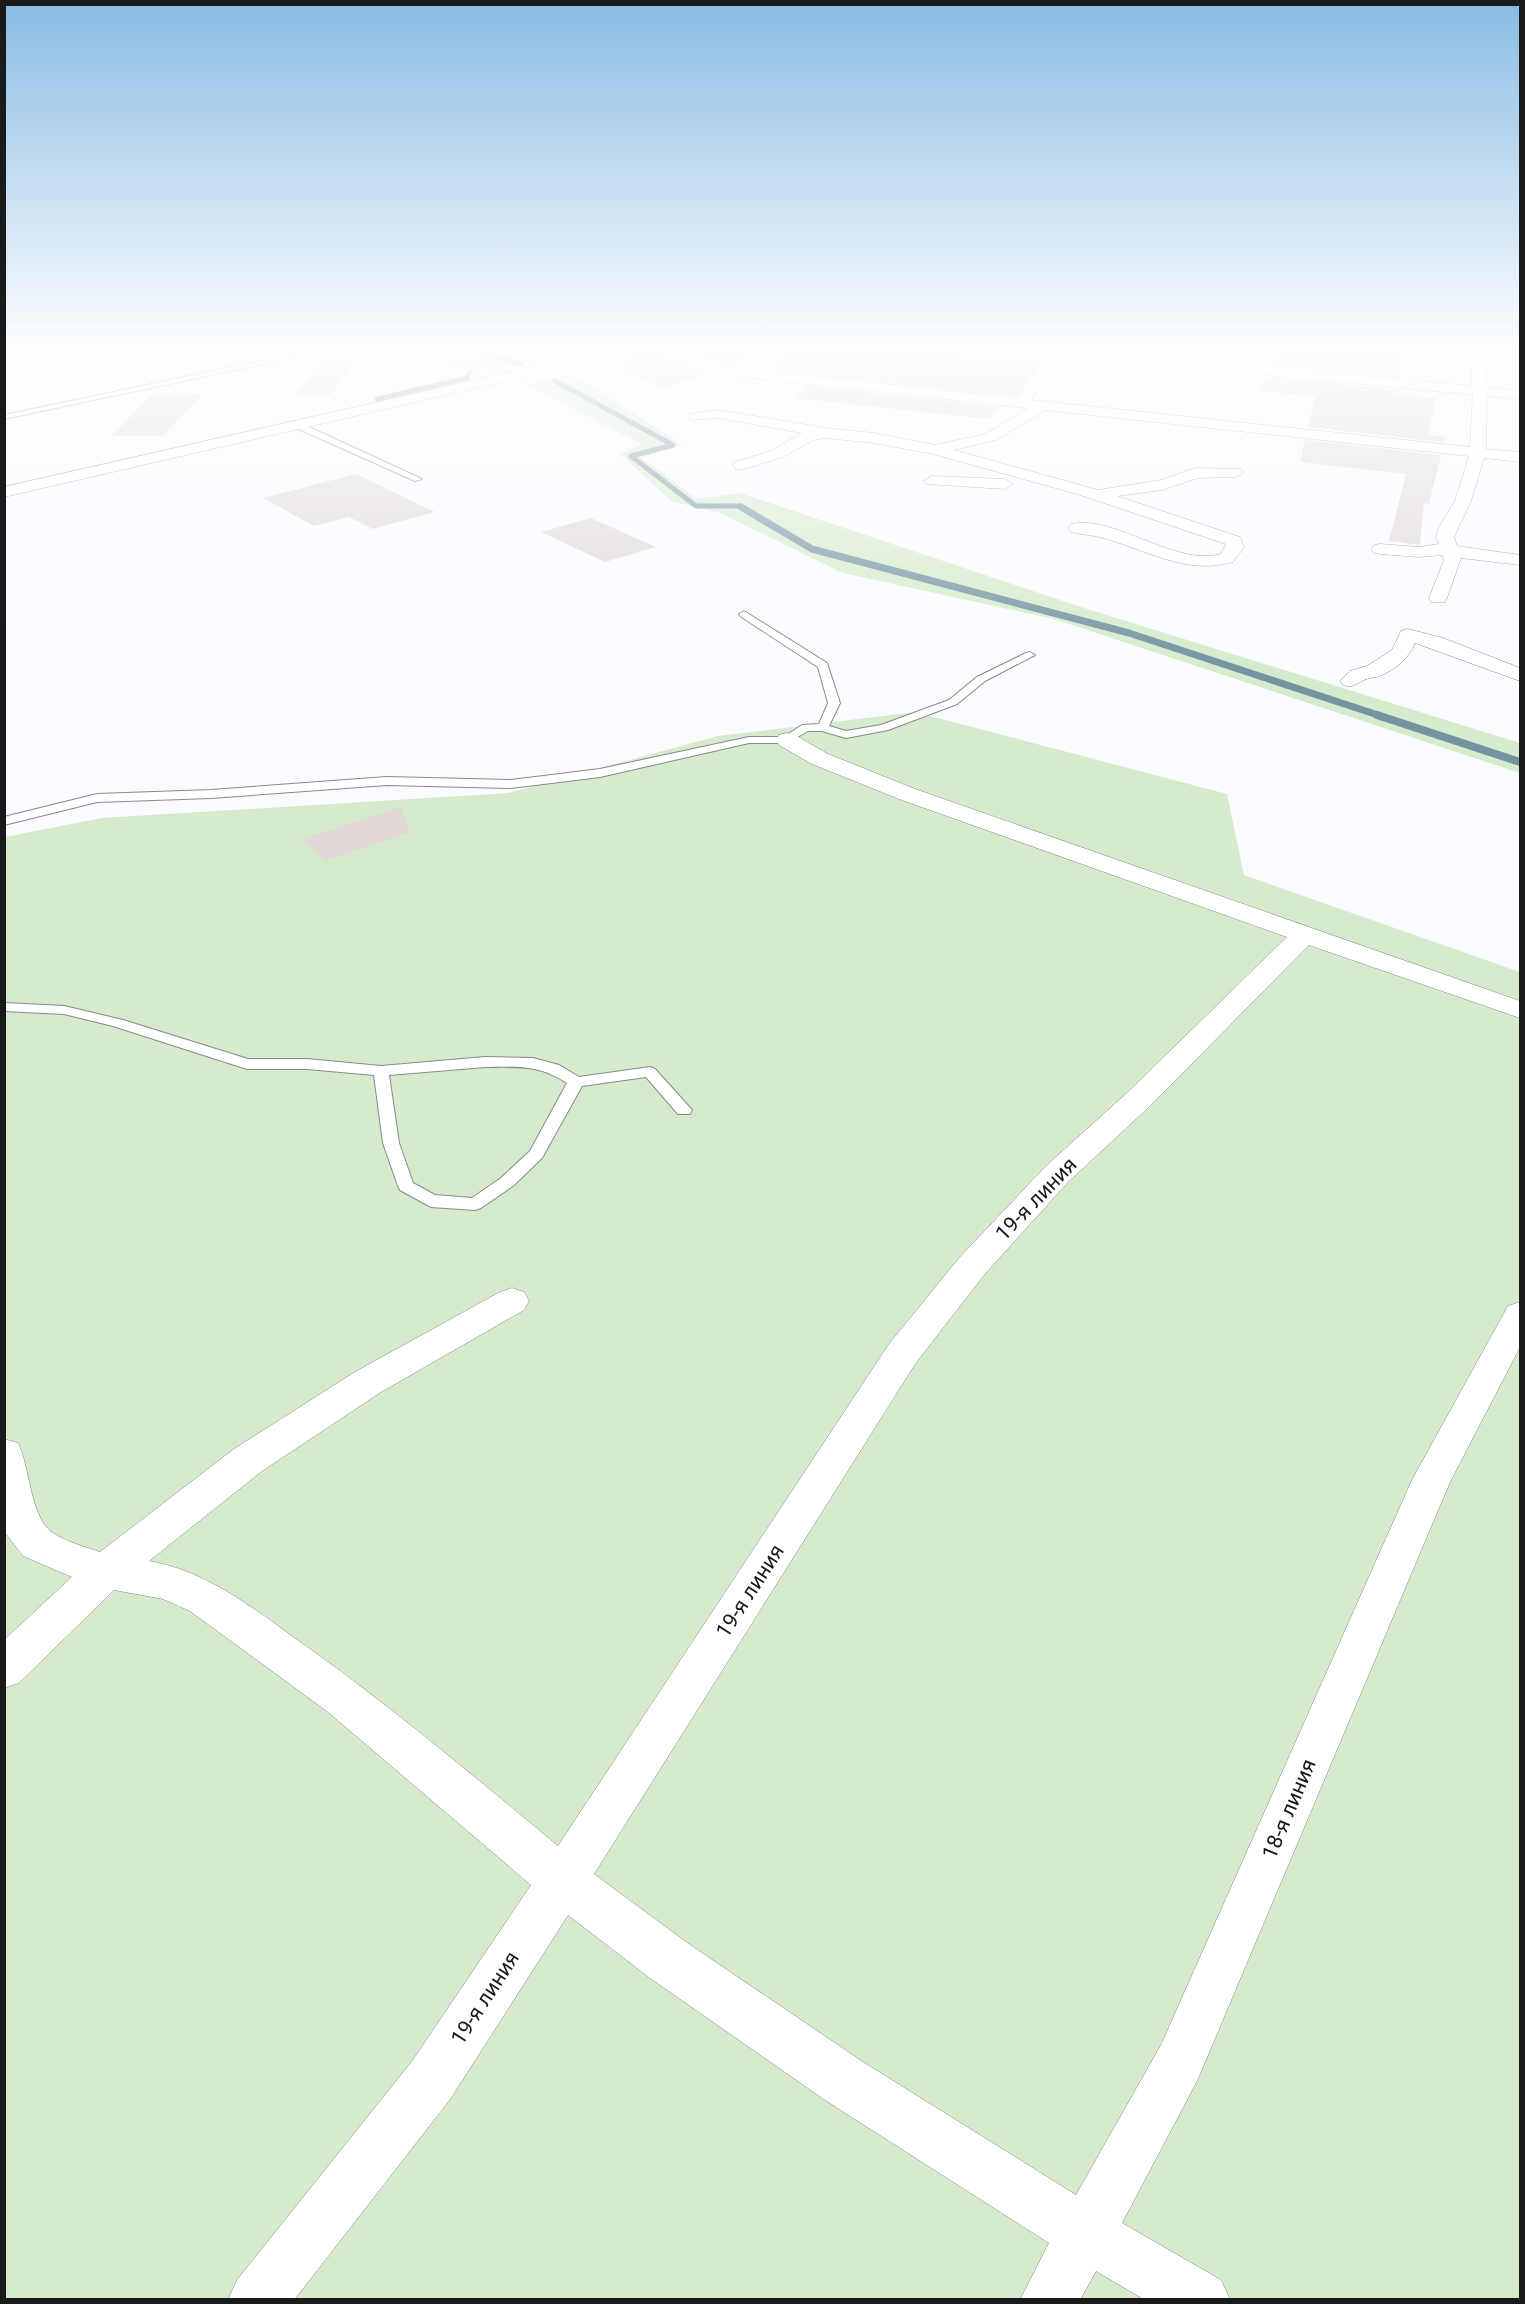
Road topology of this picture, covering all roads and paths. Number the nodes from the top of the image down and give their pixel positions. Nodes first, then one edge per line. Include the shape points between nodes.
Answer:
1 (169, 454) edge
2 (361, 454) edge
3 (778, 454) edge
4 (947, 454) edge
5 (1478, 454) edge
6 (1494, 454) edge
7 (1521, 456) edge
8 (741, 465) dead end
9 (1233, 475) dead end
10 (1026, 476) junction
11 (418, 479) dead end
12 (932, 481) dead end
13 (4, 492) edge
14 (1094, 494) junction
15 (1077, 528) dead end
16 (1380, 549) dead end
17 (1449, 550) junction
18 (1521, 560) edge
19 (1438, 598) dead end
20 (744, 614) dead end
21 (1030, 655) dead end
22 (1521, 675) edge
23 (1350, 681) dead end
24 (823, 728) junction
25 (788, 740) junction
26 (4, 820) edge
27 (1305, 934) junction
28 (4, 1007) edge
29 (1521, 1010) edge
30 (381, 1071) junction
31 (576, 1082) junction
32 (684, 1110) dead end
33 (512, 1301) dead end
34 (1521, 1315) edge
35 (4, 1454) edge
36 (106, 1571) junction
37 (4, 1669) edge
38 (562, 1880) junction
39 (1085, 2233) junction
40 (257, 2300) edge
41 (1049, 2300) edge
42 (1201, 2300) edge

1 - 13 main road
2 - 11 lane
3 - 8 street
4 - 10 street
5 - 17 street via 1463,501 1445,537
6 - 7 street
9 - 14 street via 1195,473 1162,486
10 - 12 street via 1016,485
10 - 14 street
14 - 15 street via 1234,541 1235,547 1227,558 1206,563 1107,532
16 - 17 street
17 - 18 street
17 - 19 street via 1453,560
20 - 24 lane via 823,665 834,703
21 - 24 lane via 981,679 953,702 884,728 846,735
22 - 23 street via 1408,635 1401,653
24 - 25 lane via 806,727
25 - 26 lane via 749,740 600,773 511,784 387,781 97,798
25 - 27 street via 820,759 907,795
27 - 29 street
27 - 38 street, 19-я линия via 1139,1099 1057,1174 972,1266 902,1354
28 - 30 lane via 64,1010 247,1064 307,1064
30 - 31 lane via 485,1062 533,1063 554,1068
30 - 31 lane via 391,1143 406,1186 431,1201 475,1204 507,1182 536,1154
31 - 32 lane via 650,1072
33 - 36 street via 368,1382 248,1460
34 - 39 street, 18-я линия via 1431,1480 1179,2063
35 - 36 street via 21,1524 37,1544 69,1560
36 - 37 street
36 - 38 street via 168,1582 205,1598 344,1698
38 - 39 street via 668,1960 844,2081
38 - 40 street, 19-я линия via 432,2079
39 - 41 street, 18-я линия
39 - 42 street

